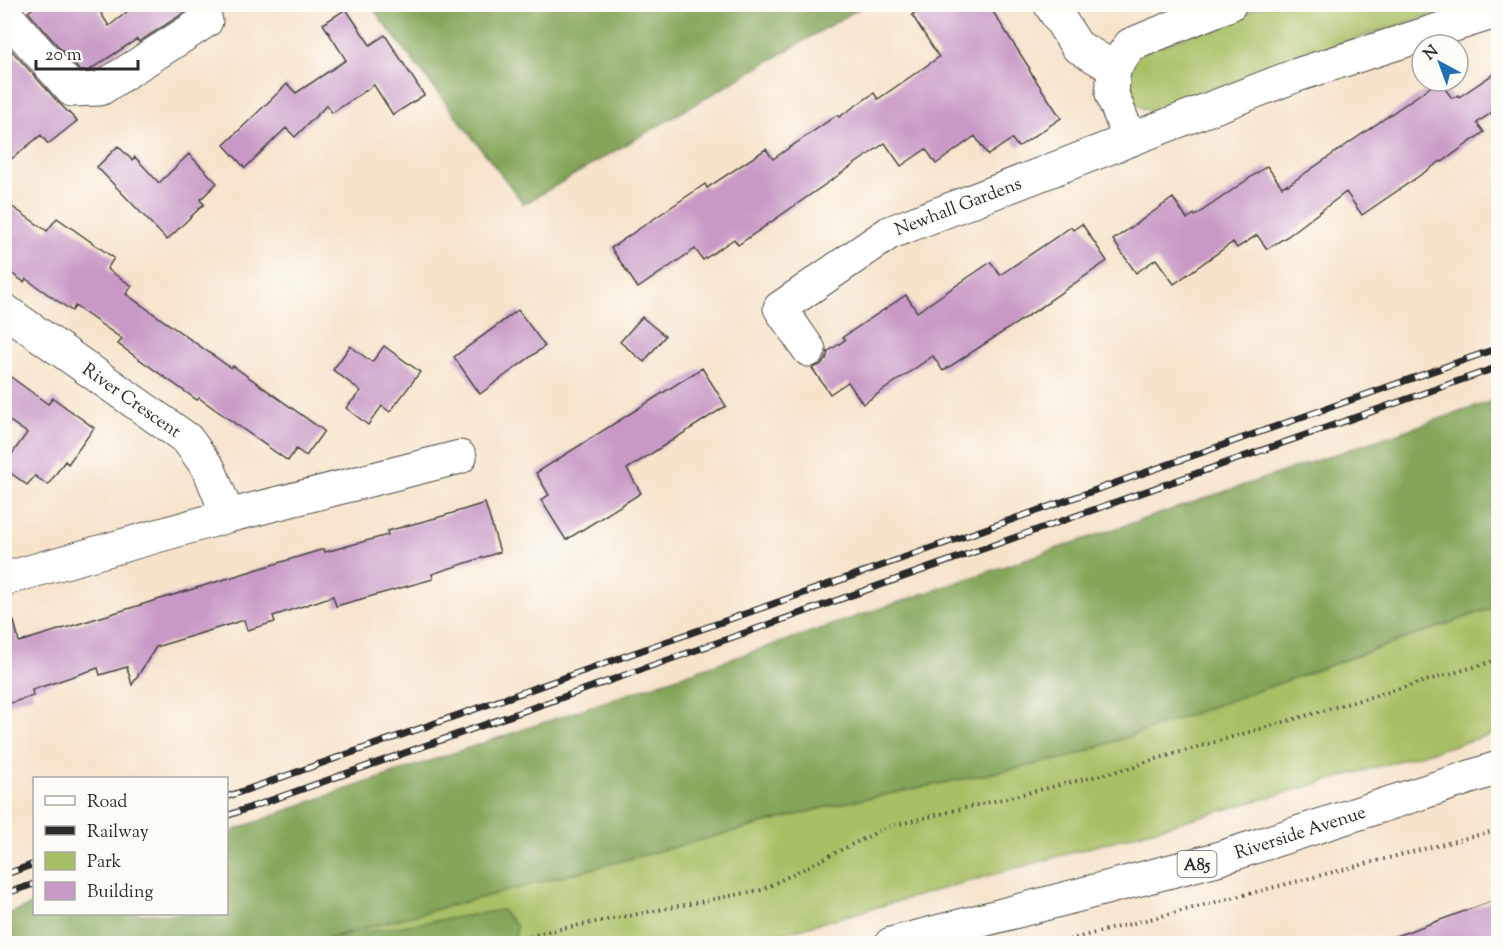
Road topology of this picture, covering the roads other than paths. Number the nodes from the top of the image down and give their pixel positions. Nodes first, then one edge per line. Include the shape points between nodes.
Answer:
1 (1050, 4) edge
2 (1230, 4) edge
3 (1498, 11) edge
4 (4, 12) edge
5 (206, 21) dead end
6 (1114, 68) junction
7 (1130, 140) junction
8 (4, 310) edge
9 (809, 350) dead end
10 (460, 457) dead end
11 (228, 516) junction
12 (4, 579) edge
13 (1498, 768) edge
14 (891, 944) edge

1 - 6 street via 1077,46
2 - 6 street via 1130,45
3 - 7 street, Newhall Gardens via 1297,75
4 - 5 street via 72,90 100,89
6 - 7 street via 1113,94
7 - 9 street, Newhall Gardens via 889,233 780,308
8 - 11 street, River Crescent via 187,439 209,470
10 - 11 street
11 - 12 street
13 - 14 street, Riverside Avenue / A85 via 1217,859

